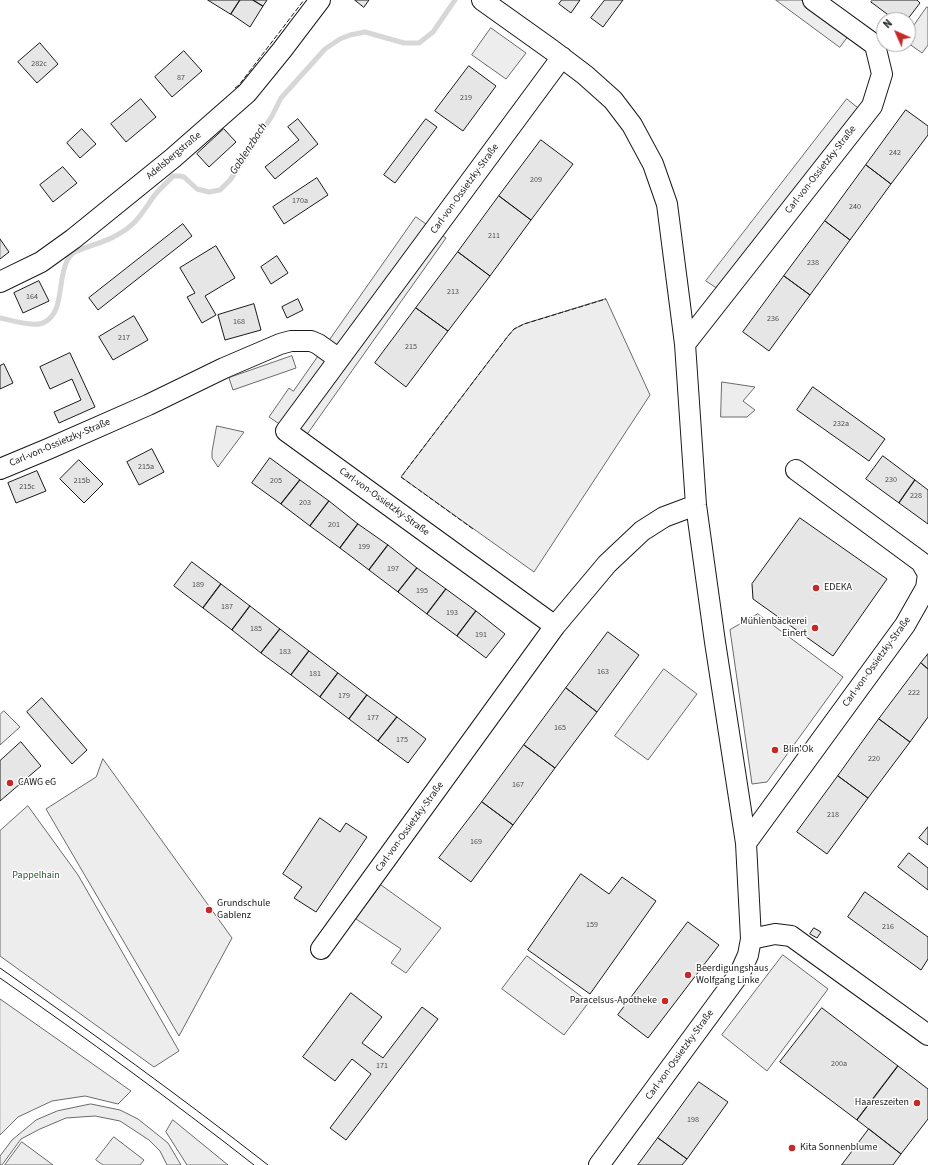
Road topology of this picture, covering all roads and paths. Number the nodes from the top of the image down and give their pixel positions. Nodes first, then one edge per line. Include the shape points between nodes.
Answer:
1 (320, 0) edge
2 (482, 0) edge
3 (813, 0) edge
4 (562, 57) junction
5 (0, 282) edge
6 (685, 344) junction
7 (339, 359) junction
8 (0, 469) edge
9 (796, 470) dead end
10 (696, 505) junction
11 (555, 626) junction
12 (746, 843) junction
13 (751, 939) junction
14 (321, 950) dead end
15 (928, 1035) edge
16 (599, 1165) edge

1 - 5 street, Adelsbergstraße via 247,94 73,239 41,262
2 - 4 street, Carl-von-Ossietzky-Straße
3 - 6 street, Carl-von-Ossietzky-Straße via 875,45 882,74 872,106
4 - 6 street, Carl-von-Ossietzky-Straße via 613,100 632,125 653,164 667,204
4 - 7 street, Carl-von-Ossietzky-Straße
6 - 10 street, Carl-von-Ossietzky-Straße
7 - 8 street, Carl-von-Ossietzky-Straße via 311,341 280,344
7 - 11 street, Carl-von-Ossietzky-Straße via 286,431
9 - 12 street, Carl-von-Ossietzky-Straße via 921,562 928,574 926,588 905,625
10 - 11 street, Carl-von-Ossietzky-Straße via 664,517 642,532 607,564
10 - 12 street, Carl-von-Ossietzky-Straße
11 - 14 street, Carl-von-Ossietzky-Straße
12 - 13 street, Carl-von-Ossietzky-Straße
13 - 15 street via 775,934 791,936
13 - 16 street, Carl-von-Ossietzky-Straße via 748,956 740,973

